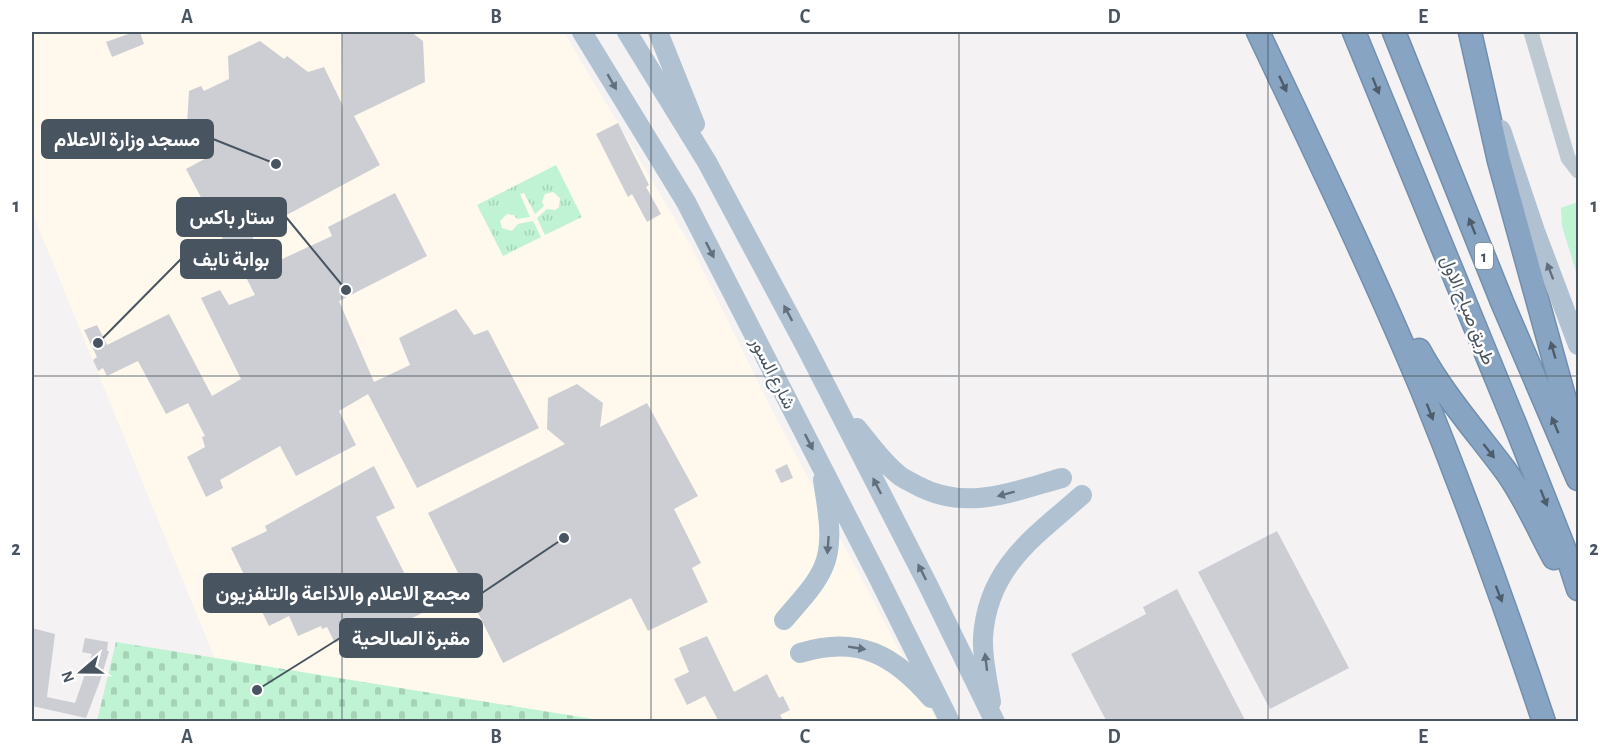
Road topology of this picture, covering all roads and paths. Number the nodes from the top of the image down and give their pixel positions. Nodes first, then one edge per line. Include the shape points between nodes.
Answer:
1 (582, 32) edge
2 (627, 32) edge
3 (658, 32) edge
4 (1258, 32) edge
5 (1354, 32) edge
6 (1394, 32) edge
7 (1470, 32) edge
8 (1531, 32) edge
9 (1478, 60) junction
10 (1578, 171) edge
11 (725, 195) junction
12 (1349, 223) junction
13 (1578, 345) edge
14 (832, 397) junction
15 (1578, 447) edge
16 (821, 466) junction
17 (1062, 478) dead end
18 (1578, 479) edge
19 (1082, 495) dead end
20 (1578, 589) edge
21 (1578, 603) edge
22 (784, 620) dead end
23 (800, 653) dead end
24 (950, 721) edge
25 (994, 721) edge
26 (1544, 722) edge

1 -> 16 main road, شارع السور via 686,202
2 - 11 main road
3 - 11 main road
4 -> 12 highway
5 -> 20 highway, طريق صباح الاول / 1 via 1515,424
18 -> 6 highway, طريق صباح الاول / 1
7 - 9 highway
8 - 10 street via 1568,158
13 -> 9 main road
15 -> 9 highway via 1499,161
14 -> 11 main road
12 -> 21 highway via 1433,377 1506,471
12 -> 26 highway via 1422,391
17 -> 14 main road via 991,498 948,497 927,490 900,476
25 -> 14 main road
16 -> 22 main road via 828,554 811,589
16 - 24 main road, شارع السور
25 -> 19 main road via 983,639 994,587 1022,551
23 -> 24 main road via 842,646 882,655 913,678

